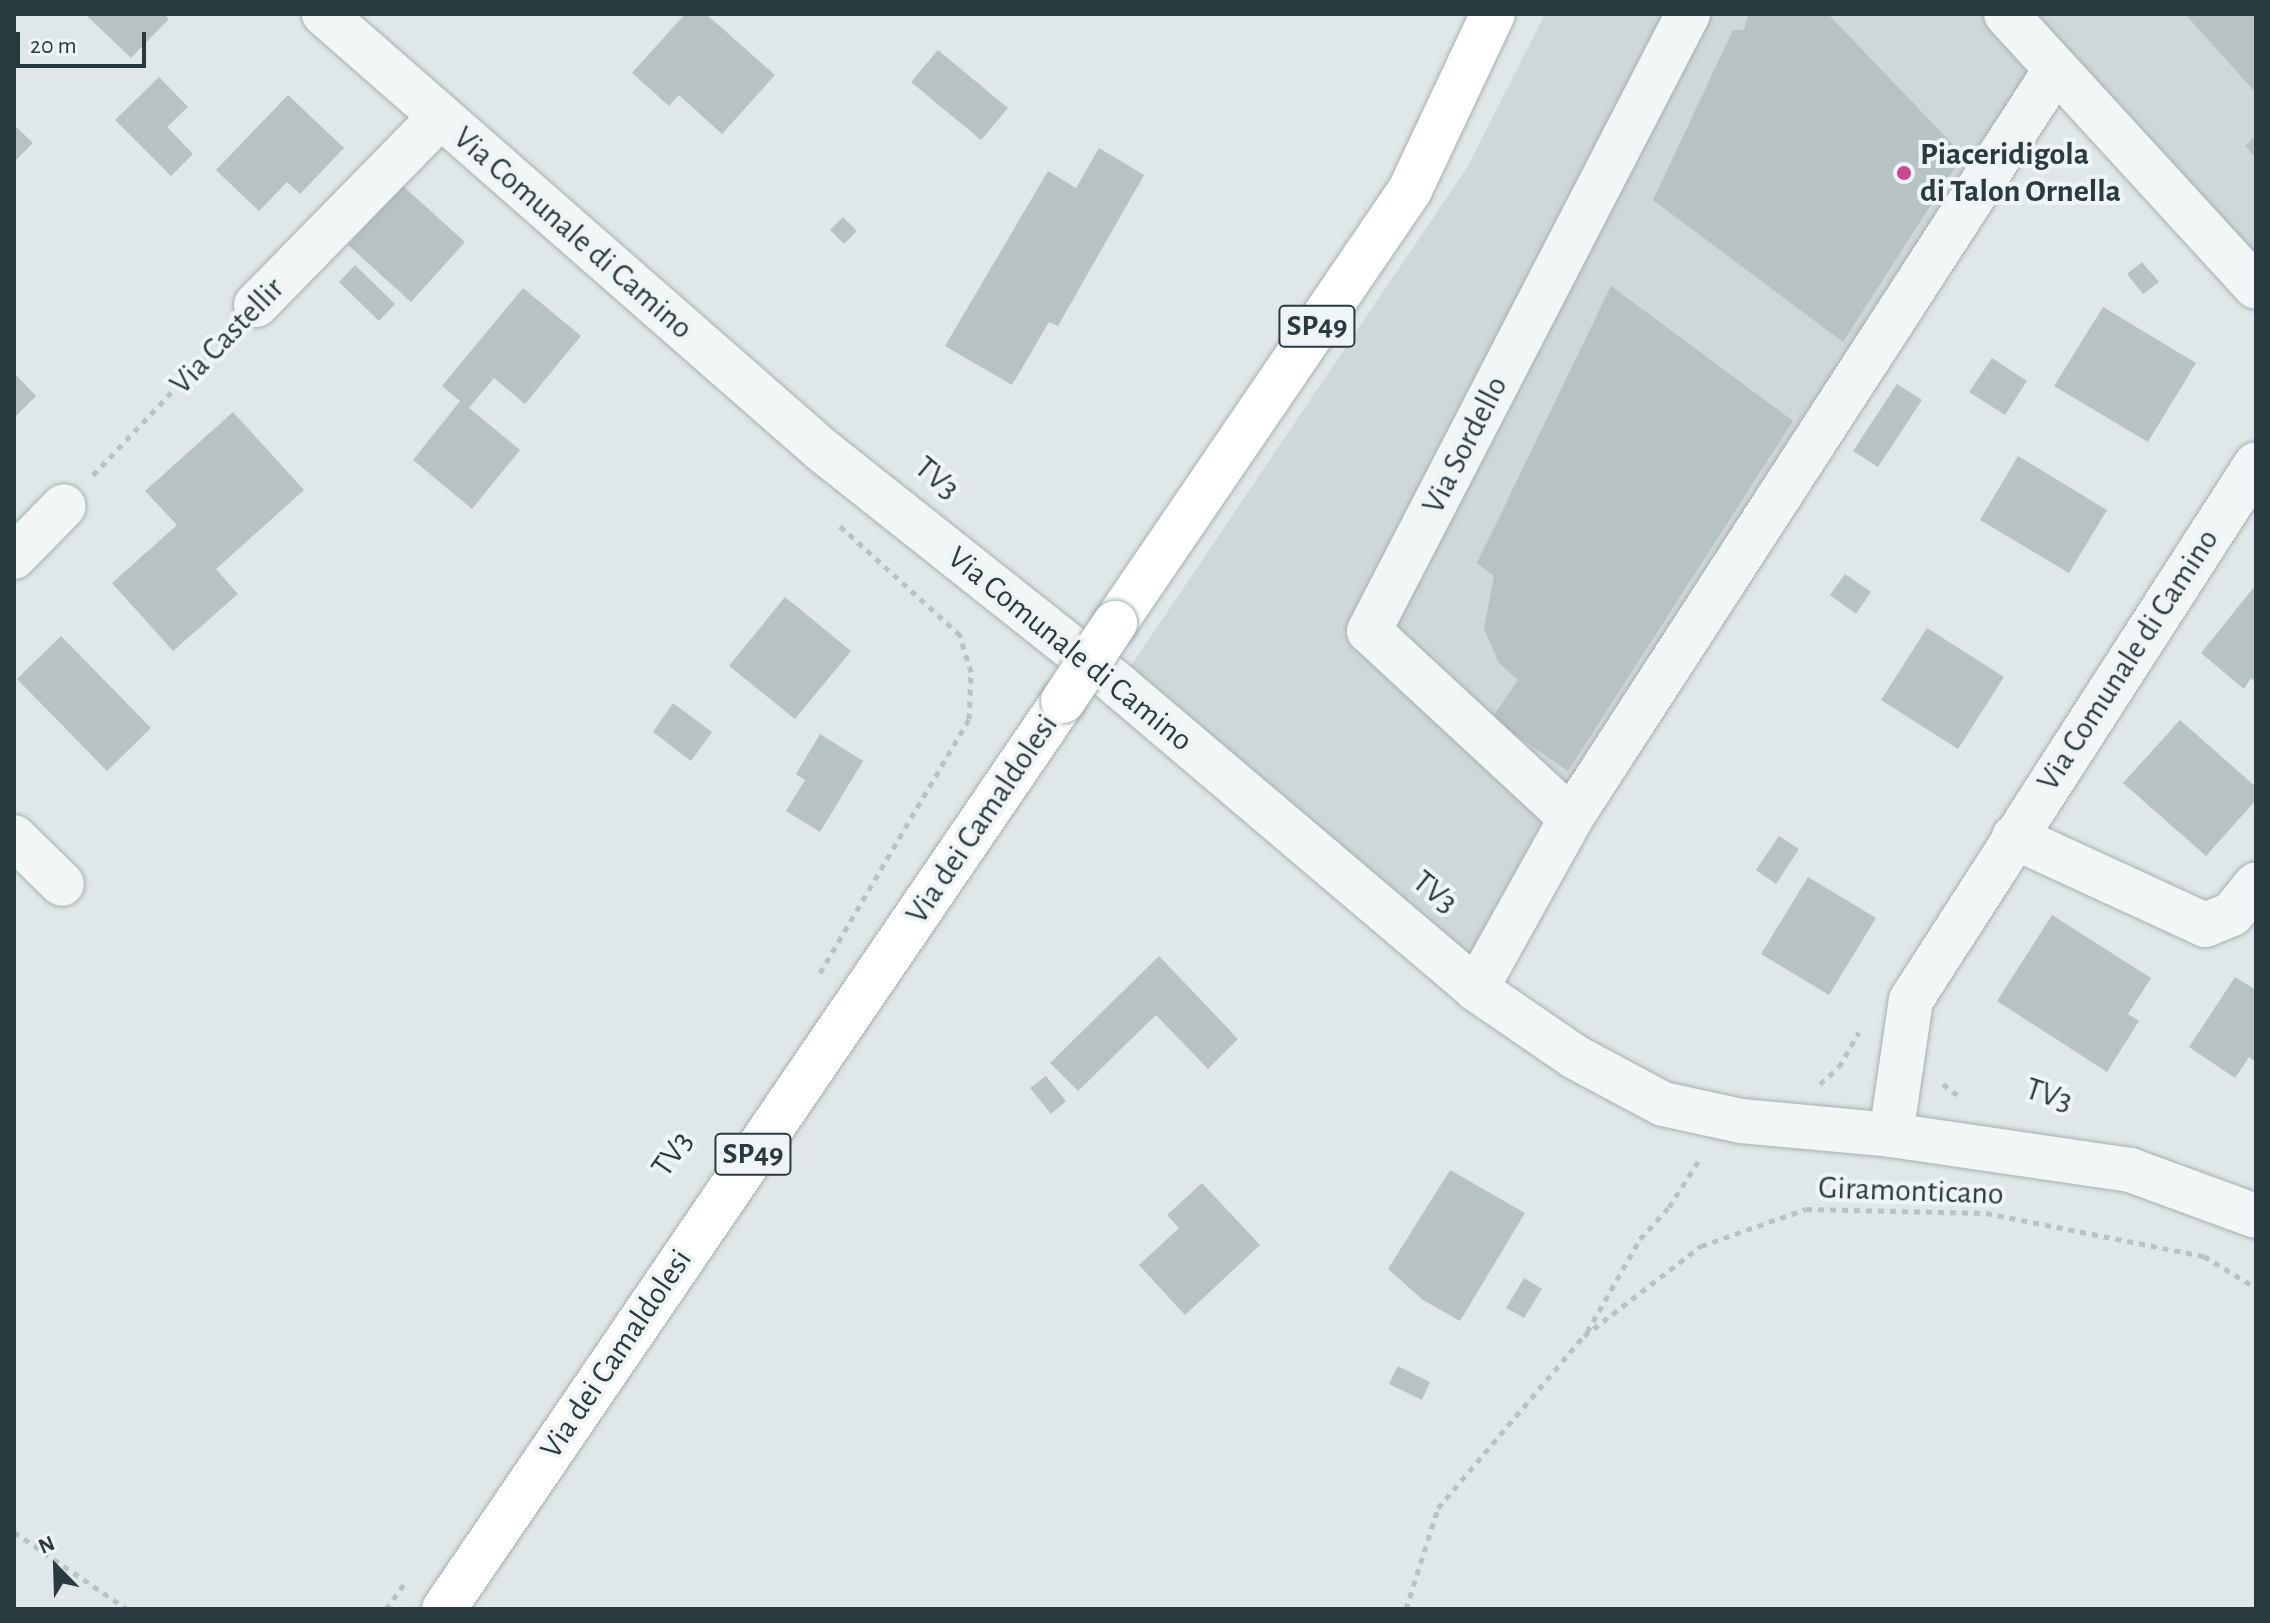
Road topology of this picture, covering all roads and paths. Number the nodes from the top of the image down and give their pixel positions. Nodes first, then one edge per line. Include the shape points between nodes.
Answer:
1 (324, 14) edge
2 (1493, 14) edge
3 (1688, 14) edge
4 (2006, 14) edge
5 (2056, 69) junction
6 (441, 116) junction
7 (2256, 287) edge
8 (256, 305) joint
9 (2251, 483) edge
10 (64, 506) joint
11 (825, 513) dead end
12 (14, 557) edge
13 (1571, 818) junction
14 (14, 837) edge
15 (2014, 837) junction
16 (62, 884) dead end
17 (2256, 884) edge
18 (811, 988) dead end
19 (1476, 989) junction
20 (1905, 1039) junction
21 (1813, 1090) dead end
22 (1970, 1099) dead end
23 (1741, 1121) junction
24 (1891, 1135) junction
25 (2256, 1216) edge
26 (2256, 1288) edge
27 (1584, 1336) junction
28 (14, 1532) edge
29 (413, 1570) dead end
30 (127, 1609) edge
31 (386, 1609) edge
32 (444, 1609) edge
33 (1406, 1609) edge

1 - 6 street, Via Comunale di Camino
2 - 32 main road, Via dei Camaldolesi / SP49, bridge via 1410,190
3 - 13 street, Via Sordello via 1369,631
4 - 5 street
5 - 7 street
5 - 13 street
6 - 8 street, Via Castellir
6 - 19 street, Via Comunale di Camino via 814,443 1118,685
8 - 10 path, Via Castellir
9 - 15 street, Via Comunale di Camino
10 - 12 street
11 - 18 path via 960,635 971,672 969,719
13 - 19 street
14 - 16 street
15 - 17 street via 2205,925 2232,914
15 - 20 street, Via Comunale di Camino via 1911,1000
19 - 23 street, Via Comunale di Camino via 1575,1057 1663,1104
20 - 21 path via 1862,1025 1839,1067
20 - 22 path via 1926,1046 1932,1074 1958,1097
20 - 24 street, Via Comunale di Camino
23 - 24 street, Via Comunale di Camino
23 - 27 path via 1699,1159 1669,1207 1640,1239
24 - 25 street, Via Comunale di Camino via 2130,1170
26 - 27 path, Giramonticano via 2204,1256 1986,1213 1806,1209 1701,1246
27 - 33 path, Giramonticano via 1438,1508
28 - 30 path
29 - 31 path

